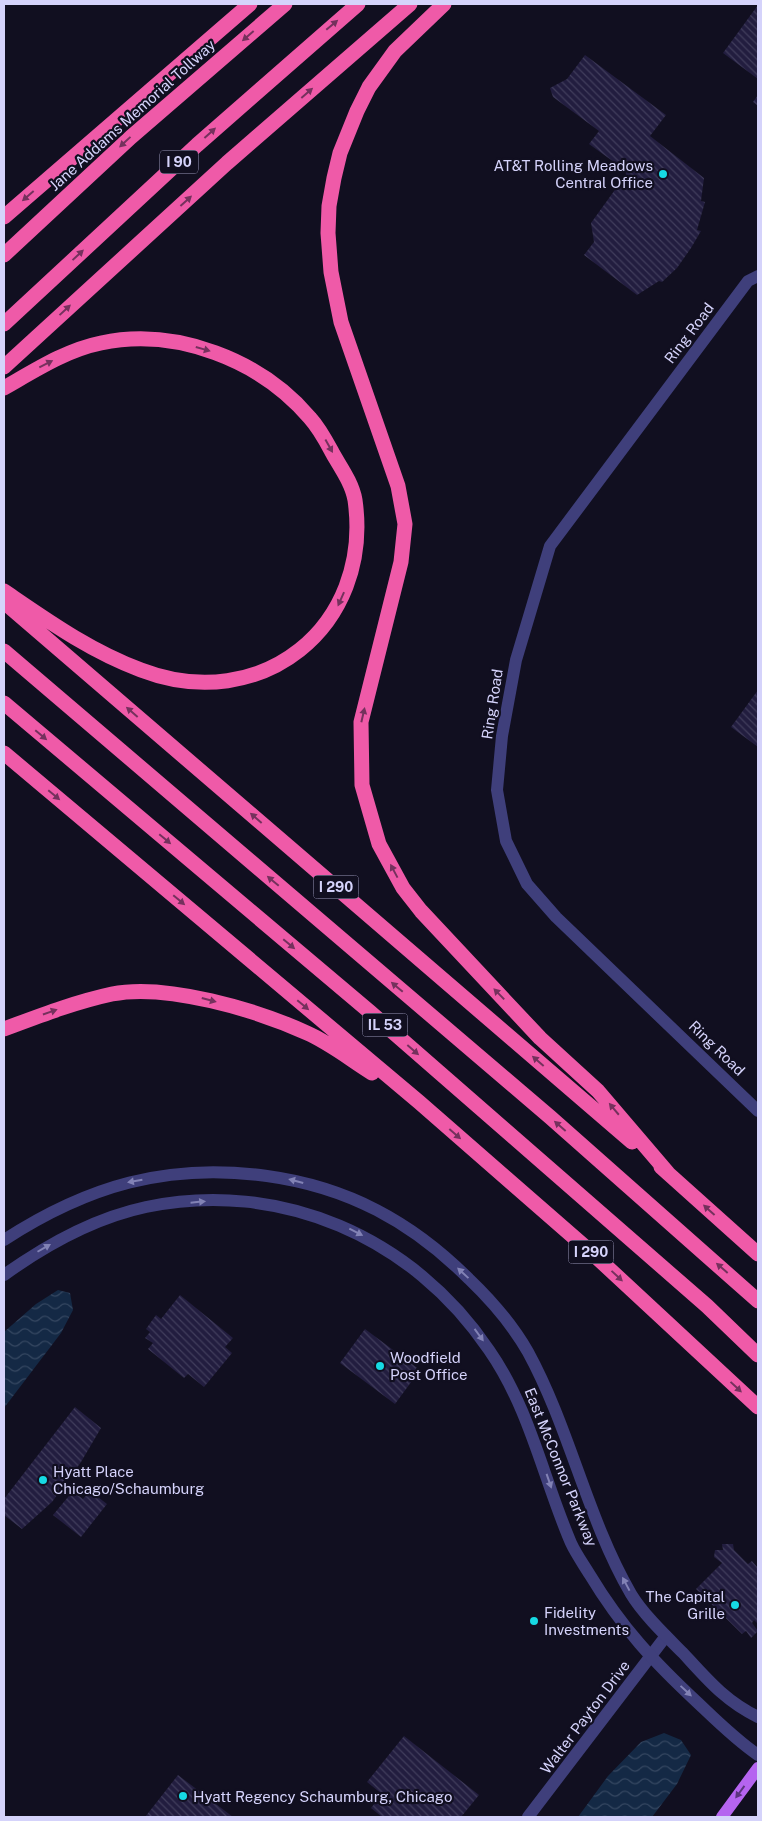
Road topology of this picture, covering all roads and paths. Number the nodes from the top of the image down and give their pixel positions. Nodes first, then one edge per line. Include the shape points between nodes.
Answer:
1 (250, 4) edge
2 (285, 4) edge
3 (358, 4) edge
4 (410, 4) edge
5 (444, 4) edge
6 (4, 216) edge
7 (4, 255) edge
8 (758, 276) edge
9 (4, 324) edge
10 (4, 367) edge
11 (4, 388) edge
12 (4, 592) edge
13 (4, 602) edge
14 (4, 651) edge
15 (4, 703) edge
16 (4, 753) edge
17 (4, 1029) edge
18 (419, 1102) junction
19 (758, 1110) edge
20 (668, 1173) junction
21 (4, 1240) edge
22 (758, 1254) edge
23 (4, 1275) edge
24 (758, 1301) edge
25 (758, 1355) edge
26 (758, 1408) edge
27 (666, 1636) junction
28 (650, 1658) junction
29 (758, 1717) edge
30 (758, 1755) edge
31 (758, 1768) edge
32 (528, 1817) edge
33 (722, 1817) edge

1 -> 6 highway
2 -> 7 highway, Jane Addams Memorial Tollway via 131,137
9 -> 3 highway, I 90 via 204,138
10 -> 4 highway via 227,163
20 -> 5 highway via 598,1091 540,1038 421,911 403,888 379,844 362,785 362,722 401,562 405,524 398,486 341,322 331,272 329,206 340,153 369,88 395,51
8 - 19 street, Ring Road via 748,281 550,546 516,660 502,736 497,790 506,841 527,884 556,917
11 -> 12 highway via 48,363 100,343 168,340 230,358 277,386 321,432 355,498 356,540 353,568 340,603 319,632 294,656 264,673 233,680 180,680 142,671 89,648
20 -> 13 highway, I 290
24 -> 14 highway, IL 53 via 550,1118
15 -> 25 highway, IL 53 via 370,1012 707,1306
16 -> 18 highway, I 290
17 -> 18 highway via 54,1010 114,994 153,992 205,998 308,1033
18 -> 26 highway, I 290 via 592,1253
22 -> 20 highway, I 290
27 -> 21 street, East McConnor Parkway via 633,1597 608,1551 528,1352 497,1306 431,1243 405,1225 347,1196 319,1187 285,1178 212,1170 113,1185 57,1208
23 -> 28 street, East McConnor Parkway via 61,1238 145,1207 212,1200 254,1202 334,1222 356,1231 402,1259 440,1290 465,1316 489,1349 509,1380 530,1427 572,1545 607,1604
27 - 28 street, Walter Payton Drive
27 - 29 street, East McConnor Parkway via 736,1707
28 -> 30 street, East McConnor Parkway
28 - 32 street, Walter Payton Drive
31 -> 33 main road

